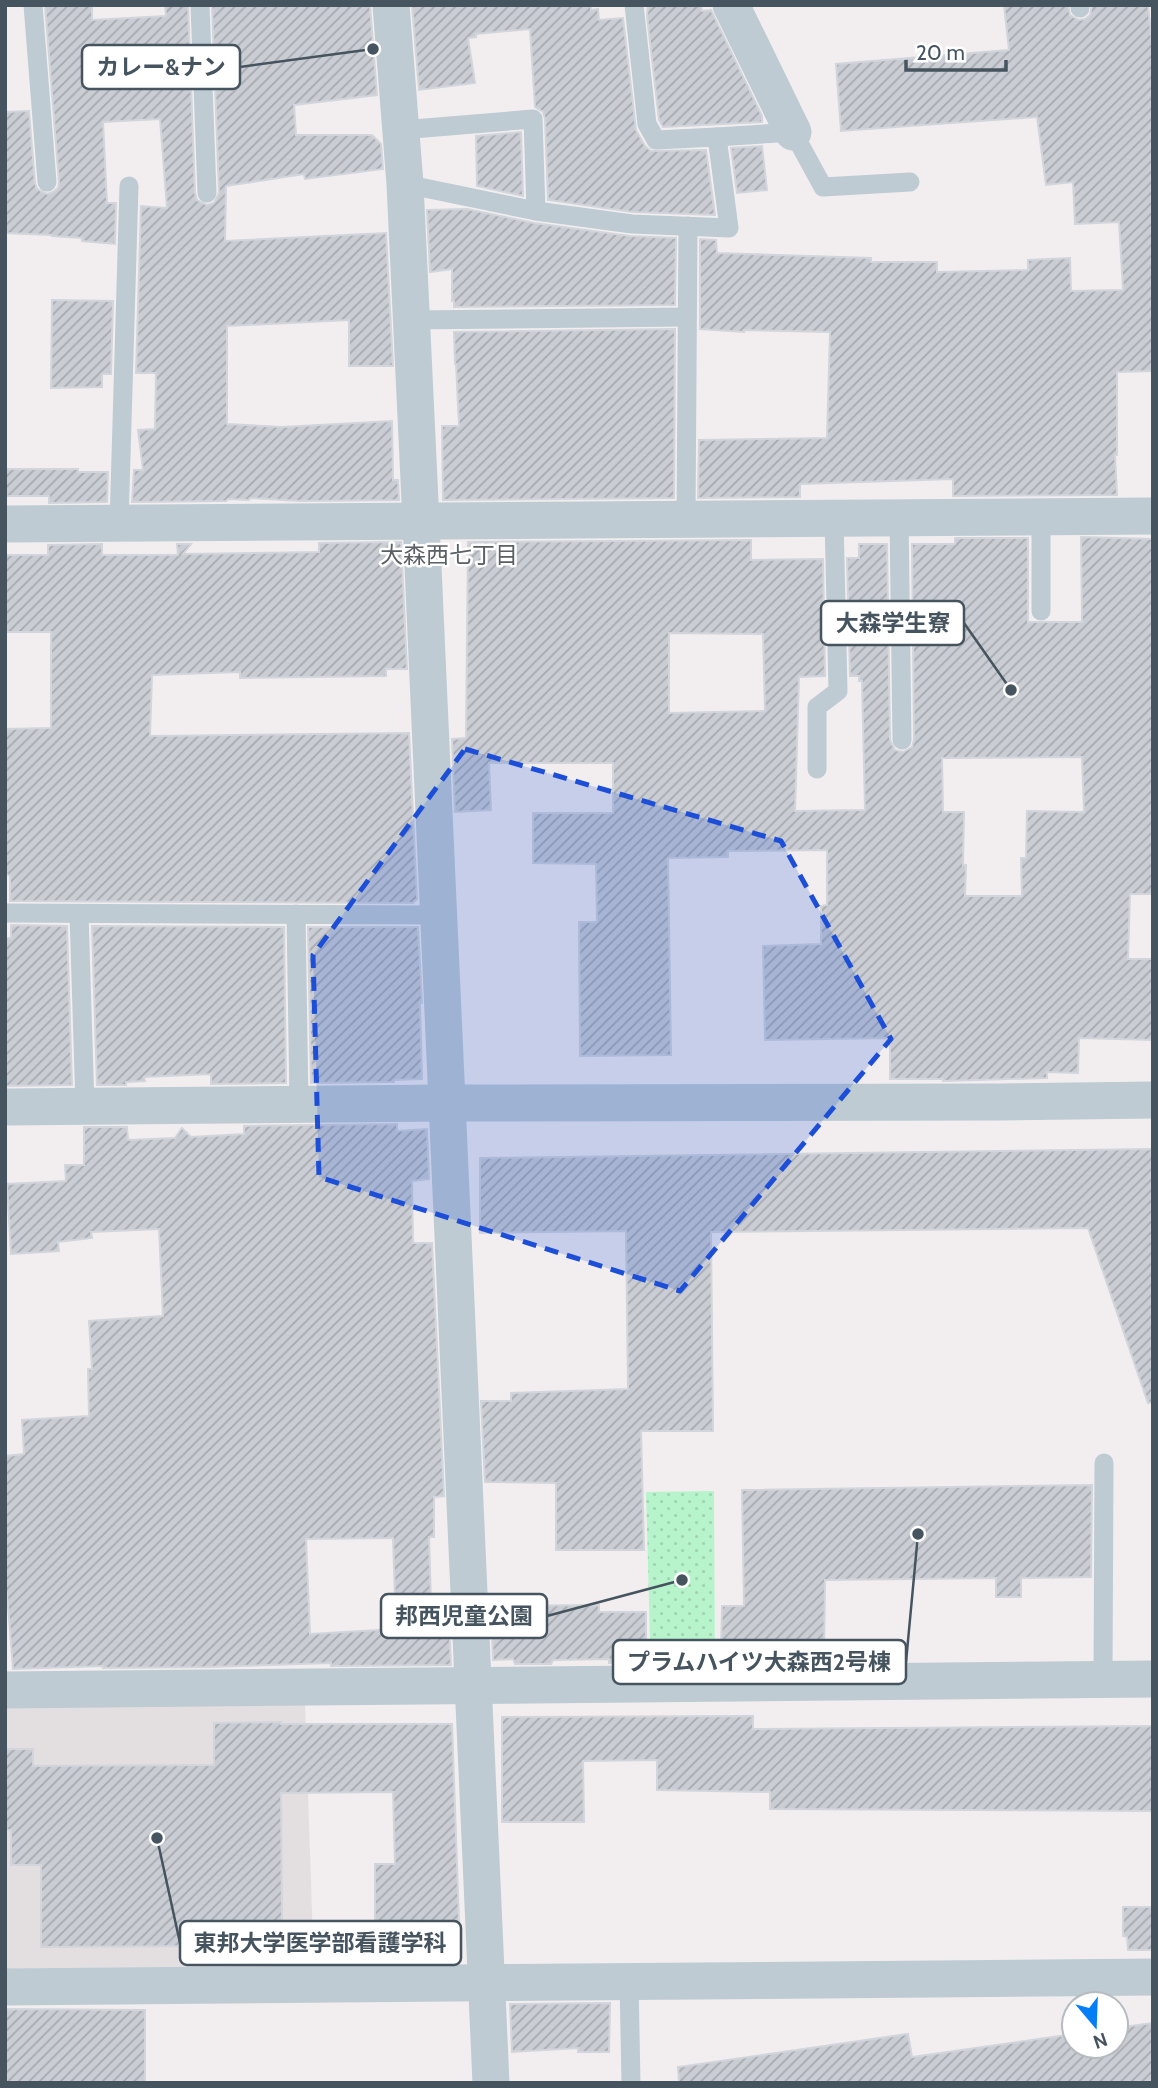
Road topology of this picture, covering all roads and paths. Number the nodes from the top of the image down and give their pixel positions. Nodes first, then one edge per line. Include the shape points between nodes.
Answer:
1 (33, 5) edge
2 (200, 5) edge
3 (391, 5) edge
4 (634, 5) edge
5 (731, 5) edge
6 (401, 130) junction
7 (793, 132) junction
8 (717, 137) junction
9 (47, 182) dead end
10 (910, 182) dead end
11 (405, 184) junction
12 (129, 186) dead end
13 (207, 193) dead end
14 (536, 211) junction
15 (688, 226) junction
16 (687, 317) junction
17 (411, 320) junction
18 (1153, 516) edge
19 (899, 517) junction
20 (1041, 517) junction
21 (834, 518) junction
22 (686, 519) junction
23 (421, 522) junction
24 (119, 523) junction
25 (5, 524) edge
26 (1041, 611) dead end
27 (902, 740) dead end
28 (817, 769) dead end
29 (5, 914) edge
30 (79, 914) junction
31 (296, 914) junction
32 (438, 915) junction
33 (1153, 1100) edge
34 (446, 1103) junction
35 (299, 1104) junction
36 (85, 1106) junction
37 (5, 1107) edge
38 (1104, 1463) dead end
39 (1153, 1679) edge
40 (1103, 1680) junction
41 (474, 1687) junction
42 (5, 1690) edge
43 (1153, 1977) edge
44 (486, 1982) junction
45 (629, 1982) junction
46 (5, 1987) edge
47 (491, 2083) edge
48 (631, 2083) edge

1 - 9 lane
2 - 13 lane
3 - 6 street
4 - 8 lane via 647,124 656,139
5 - 7 street
6 - 11 street
6 - 14 lane via 533,119
7 - 8 lane
7 - 10 lane via 823,187
8 - 15 lane via 729,228
11 - 14 lane
11 - 17 street
12 - 24 lane
14 - 15 lane via 632,224
15 - 16 lane
16 - 17 lane
16 - 22 lane
17 - 23 street via 407,388
18 - 20 street
19 - 20 street
19 - 21 street
19 - 27 lane
20 - 26 lane
21 - 22 street
21 - 28 lane via 838,691 817,707
22 - 23 street
23 - 24 street
23 - 32 street
24 - 25 street
29 - 30 lane
30 - 31 lane
30 - 36 lane
31 - 32 lane
31 - 35 lane
32 - 34 street
33 - 34 street
34 - 35 street
34 - 41 street
35 - 36 street
36 - 37 street
38 - 40 lane
39 - 40 street
40 - 41 street
41 - 42 street
41 - 44 street
43 - 45 street
44 - 45 street
44 - 46 street
44 - 47 street
45 - 48 lane

